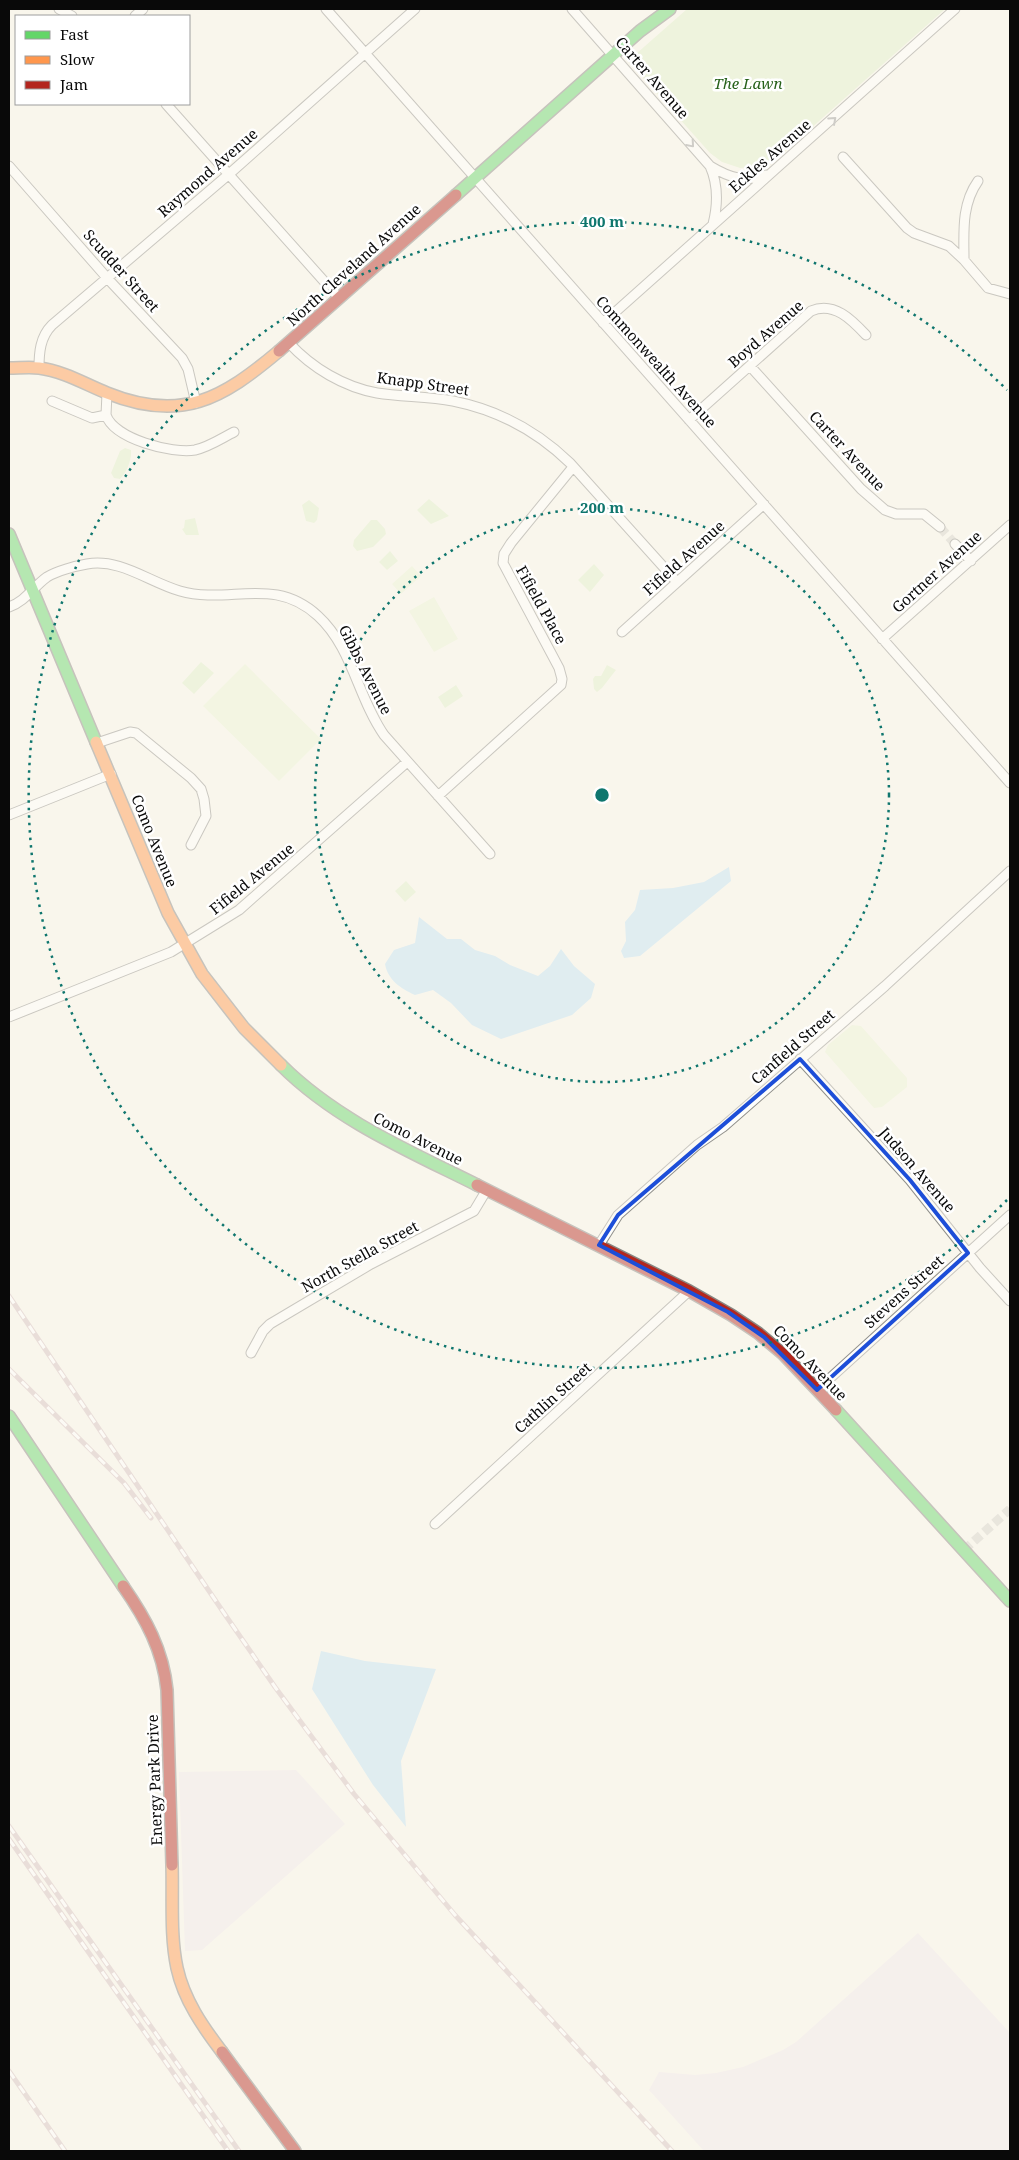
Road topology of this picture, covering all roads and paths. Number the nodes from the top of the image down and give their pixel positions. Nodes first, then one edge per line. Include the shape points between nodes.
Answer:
1 (326, 9) edge
2 (415, 9) edge
3 (572, 9) edge
4 (670, 9) edge
5 (955, 9) edge
6 (365, 53) junction
7 (614, 54) junction
8 (167, 105) edge
9 (843, 157) dead end
10 (9, 166) edge
11 (710, 166) junction
12 (770, 174) junction
13 (228, 175) junction
14 (474, 178) junction
15 (978, 181) dead end
16 (712, 224) junction
17 (964, 260) junction
18 (108, 279) junction
19 (1010, 294) edge
20 (340, 298) junction
21 (603, 323) junction
22 (866, 336) dead end
23 (289, 342) junction
24 (750, 366) junction
25 (9, 368) edge
26 (39, 368) junction
27 (107, 393) junction
28 (52, 401) dead end
29 (196, 403) junction
30 (106, 415) junction
31 (689, 420) junction
32 (234, 432) dead end
33 (573, 467) junction
34 (764, 504) junction
35 (1010, 525) edge
36 (940, 527) tunnel mouth
37 (9, 534) edge
38 (955, 544) tunnel mouth
39 (971, 560) junction
40 (677, 582) junction
41 (33, 591) junction
42 (9, 607) edge
43 (622, 632) dead end
44 (882, 639) junction
45 (98, 742) junction
46 (407, 762) junction
47 (111, 774) junction
48 (1010, 783) edge
49 (438, 796) junction
50 (9, 815) edge
51 (191, 845) dead end
52 (490, 854) dead end
53 (1010, 871) edge
54 (184, 945) junction
55 (9, 1017) edge
56 (800, 1059) junction
57 (486, 1191) junction
58 (1010, 1215) edge
59 (598, 1246) junction
60 (968, 1253) junction
61 (689, 1291) junction
62 (1010, 1301) edge
63 (251, 1353) dead end
64 (817, 1390) junction
65 (9, 1416) edge
66 (435, 1524) dead end
67 (1010, 1601) edge
68 (295, 2151) edge

1 - 6 street, Commonwealth Avenue
2 - 6 street, Raymond Avenue
3 - 7 street, Carter Avenue
4 - 7 main road, North Cleveland Avenue
12 -> 5 street, Eckles Avenue
6 - 13 street, Raymond Avenue
6 - 14 street, Commonwealth Avenue
7 -> 11 street, Carter Avenue
7 - 14 main road, North Cleveland Avenue
8 - 13 street
9 - 17 street via 907,228 949,246
10 - 18 street, Scudder Street
11 - 12 street, Carter Avenue via 728,176 746,179
11 - 16 street, Carter Avenue via 716,194
12 - 16 street, Eckles Avenue
13 - 18 street, Raymond Avenue
13 - 20 street
14 - 20 main road, North Cleveland Avenue
14 - 21 street, Commonwealth Avenue
15 - 17 street via 967,200
16 - 21 street, Eckles Avenue
17 - 19 street via 988,288
18 - 26 street, Raymond Avenue via 48,329 39,354
18 - 29 street, Scudder Street via 182,358
20 - 23 main road, North Cleveland Avenue
21 - 31 street, Commonwealth Avenue
22 - 24 street, Boyd Avenue via 850,318 827,308 818,308
23 - 29 main road, North Cleveland Avenue via 230,389
23 - 33 street, Knapp Street via 324,372 358,388 452,401 499,415 542,439
24 - 31 street, Boyd Avenue
24 - 36 street, Carter Avenue via 861,489 885,510 896,514 924,514
25 - 26 main road, North Cleveland Avenue
26 - 27 main road, North Cleveland Avenue
27 - 29 main road, North Cleveland Avenue via 141,404 172,406
27 - 30 street
28 - 30 street via 92,418
30 - 32 street via 113,427 128,436 177,450 195,450
31 - 34 street, Commonwealth Avenue
33 - 40 street, Knapp Street
33 - 49 street, Fifield Place via 511,543 503,563 561,672 562,682
34 - 40 street, Fifield Avenue
34 - 44 street, Commonwealth Avenue
35 - 39 street, Gortner Avenue
37 - 41 main road, Como Avenue
38 - 39 street
39 - 44 street, Gortner Avenue
40 - 43 street, Fifield Avenue
41 - 42 street, Gibbs Avenue
41 - 45 main road, Como Avenue
41 - 46 street, Gibbs Avenue via 48,577 84,564 101,563 123,567 189,593 262,592 297,601 318,616 333,634 372,717
44 - 48 street, Commonwealth Avenue
45 - 47 main road, Como Avenue
45 - 51 street via 136,732 195,781 203,794 206,816
46 - 49 street, Gibbs Avenue
46 - 54 street, Fifield Avenue via 239,910
47 - 50 street
47 - 54 main road, Como Avenue via 160,897
49 - 52 street, Gibbs Avenue
53 - 56 street, Canfield Street
54 - 55 street, Fifield Avenue
54 - 57 main road, Como Avenue via 244,1028 313,1094 364,1128
56 - 59 street, Canfield Street via 618,1214
56 - 60 street, Judson Avenue via 910,1180
57 - 59 main road, Como Avenue
57 - 63 street, North Stella Street via 474,1212 371,1264 270,1324
58 - 60 street, Stevens Street
59 - 61 main road, Como Avenue
60 - 62 street, Judson Avenue
60 - 64 street, Stevens Street
61 - 64 main road, Como Avenue via 764,1336
61 - 66 street, Cathlin Street
64 - 67 main road, Como Avenue
65 - 68 main road, Energy Park Drive via 141,1612 158,1646 167,1690 174,1952 179,1977 187,2001 201,2024

